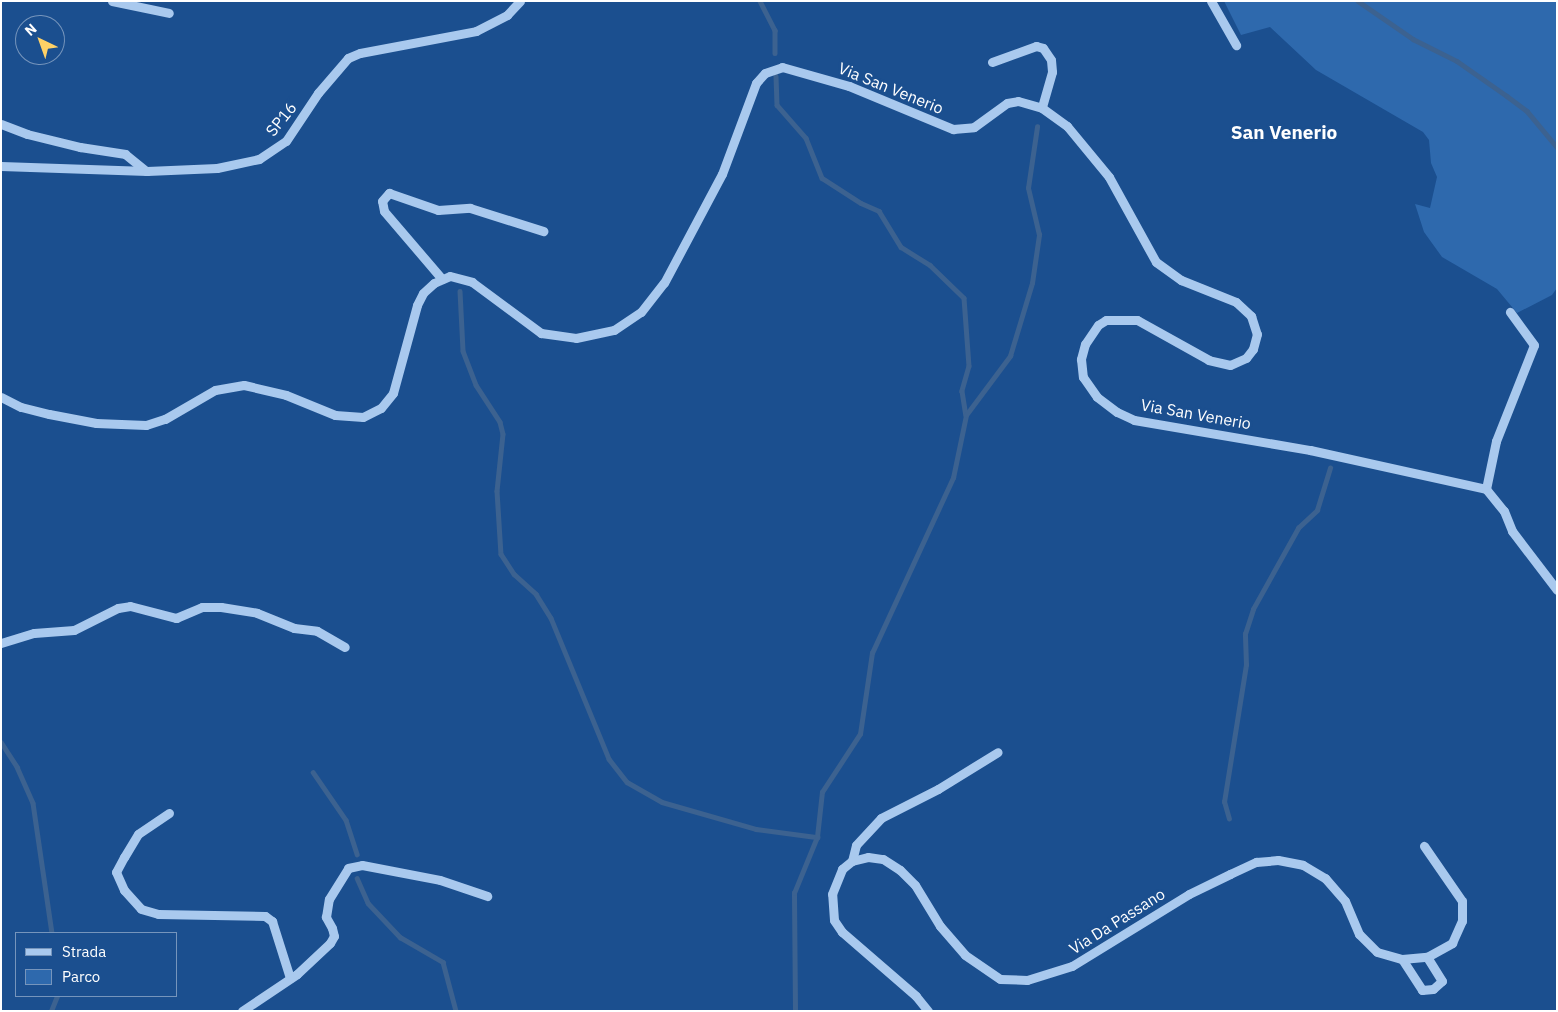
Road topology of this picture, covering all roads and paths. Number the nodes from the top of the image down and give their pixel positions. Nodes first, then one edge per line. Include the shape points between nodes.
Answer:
1 (112, 1) edge
2 (520, 1) edge
3 (1211, 1) edge
4 (169, 13) dead end
5 (1236, 45) dead end
6 (992, 62) dead end
7 (1042, 108) junction
8 (1, 124) edge
9 (1, 166) edge
10 (146, 171) junction
11 (543, 231) dead end
12 (442, 279) junction
13 (1510, 312) dead end
14 (1, 397) edge
15 (1486, 489) junction
16 (1557, 590) edge
17 (1, 643) edge
18 (345, 646) dead end
19 (998, 752) dead end
20 (169, 813) dead end
21 (1424, 846) dead end
22 (852, 861) junction
23 (487, 896) dead end
24 (1427, 957) junction
25 (1402, 960) junction
26 (290, 978) junction
27 (242, 1011) edge
28 (928, 1011) edge

1 - 4 street
2 - 10 street, SP16 / SP16 via 507,15 476,31 348,58 318,93 286,141 260,159 217,168
3 - 5 street
6 - 7 street via 1036,46 1043,48 1051,60 1052,72
7 - 12 street, Via San Venerio via 1028,102 1012,102 994,110 974,126 952,129 832,80 782,67 773,68 760,77 750,93 722,174 664,283 641,312 627,323 596,335 556,338 523,322 472,282 460,276
7 - 15 street, Via San Venerio via 1067,126 1109,176 1156,262 1181,280 1236,302 1251,316 1256,329 1255,342 1246,358 1221,365 1137,320 1106,320 1090,334 1081,359 1084,377 1107,406 1134,420 1310,450
8 - 10 street via 80,147 125,154
9 - 10 street, SP16 / SP16
11 - 12 street via 470,208 438,210 389,193 382,201 384,211
12 - 14 street via 423,293 416,304 393,393 381,408 363,417 335,415 286,395 244,385 215,390 165,419 146,425 96,422 49,414 21,407
13 - 15 street via 1534,345 1496,441
15 - 16 street via 1504,512 1512,531
17 - 18 street via 34,633 74,630 124,607 176,618 202,607 221,607 257,613 294,628 317,631
19 - 22 street via 938,789 881,818 856,845
20 - 26 street via 138,834 124,857 116,872 124,890 142,909 158,914 264,916 274,926
21 - 24 street, Via Da Passano via 1462,901 1462,921 1452,943
22 - 25 street, Via Da Passano via 868,857 883,859 900,870 915,885 940,926 965,955 1000,979 1027,980 1072,966 1189,894 1256,862 1278,860 1303,865 1325,878 1345,901 1359,934 1377,952
22 - 28 street via 842,869 832,894 834,920 842,932 916,996
23 - 26 street via 440,880 362,865 348,868 329,899 326,917 332,928 330,943
24 - 25 street, Via Da Passano
24 - 25 street via 1442,981 1433,989 1422,990
26 - 27 street

